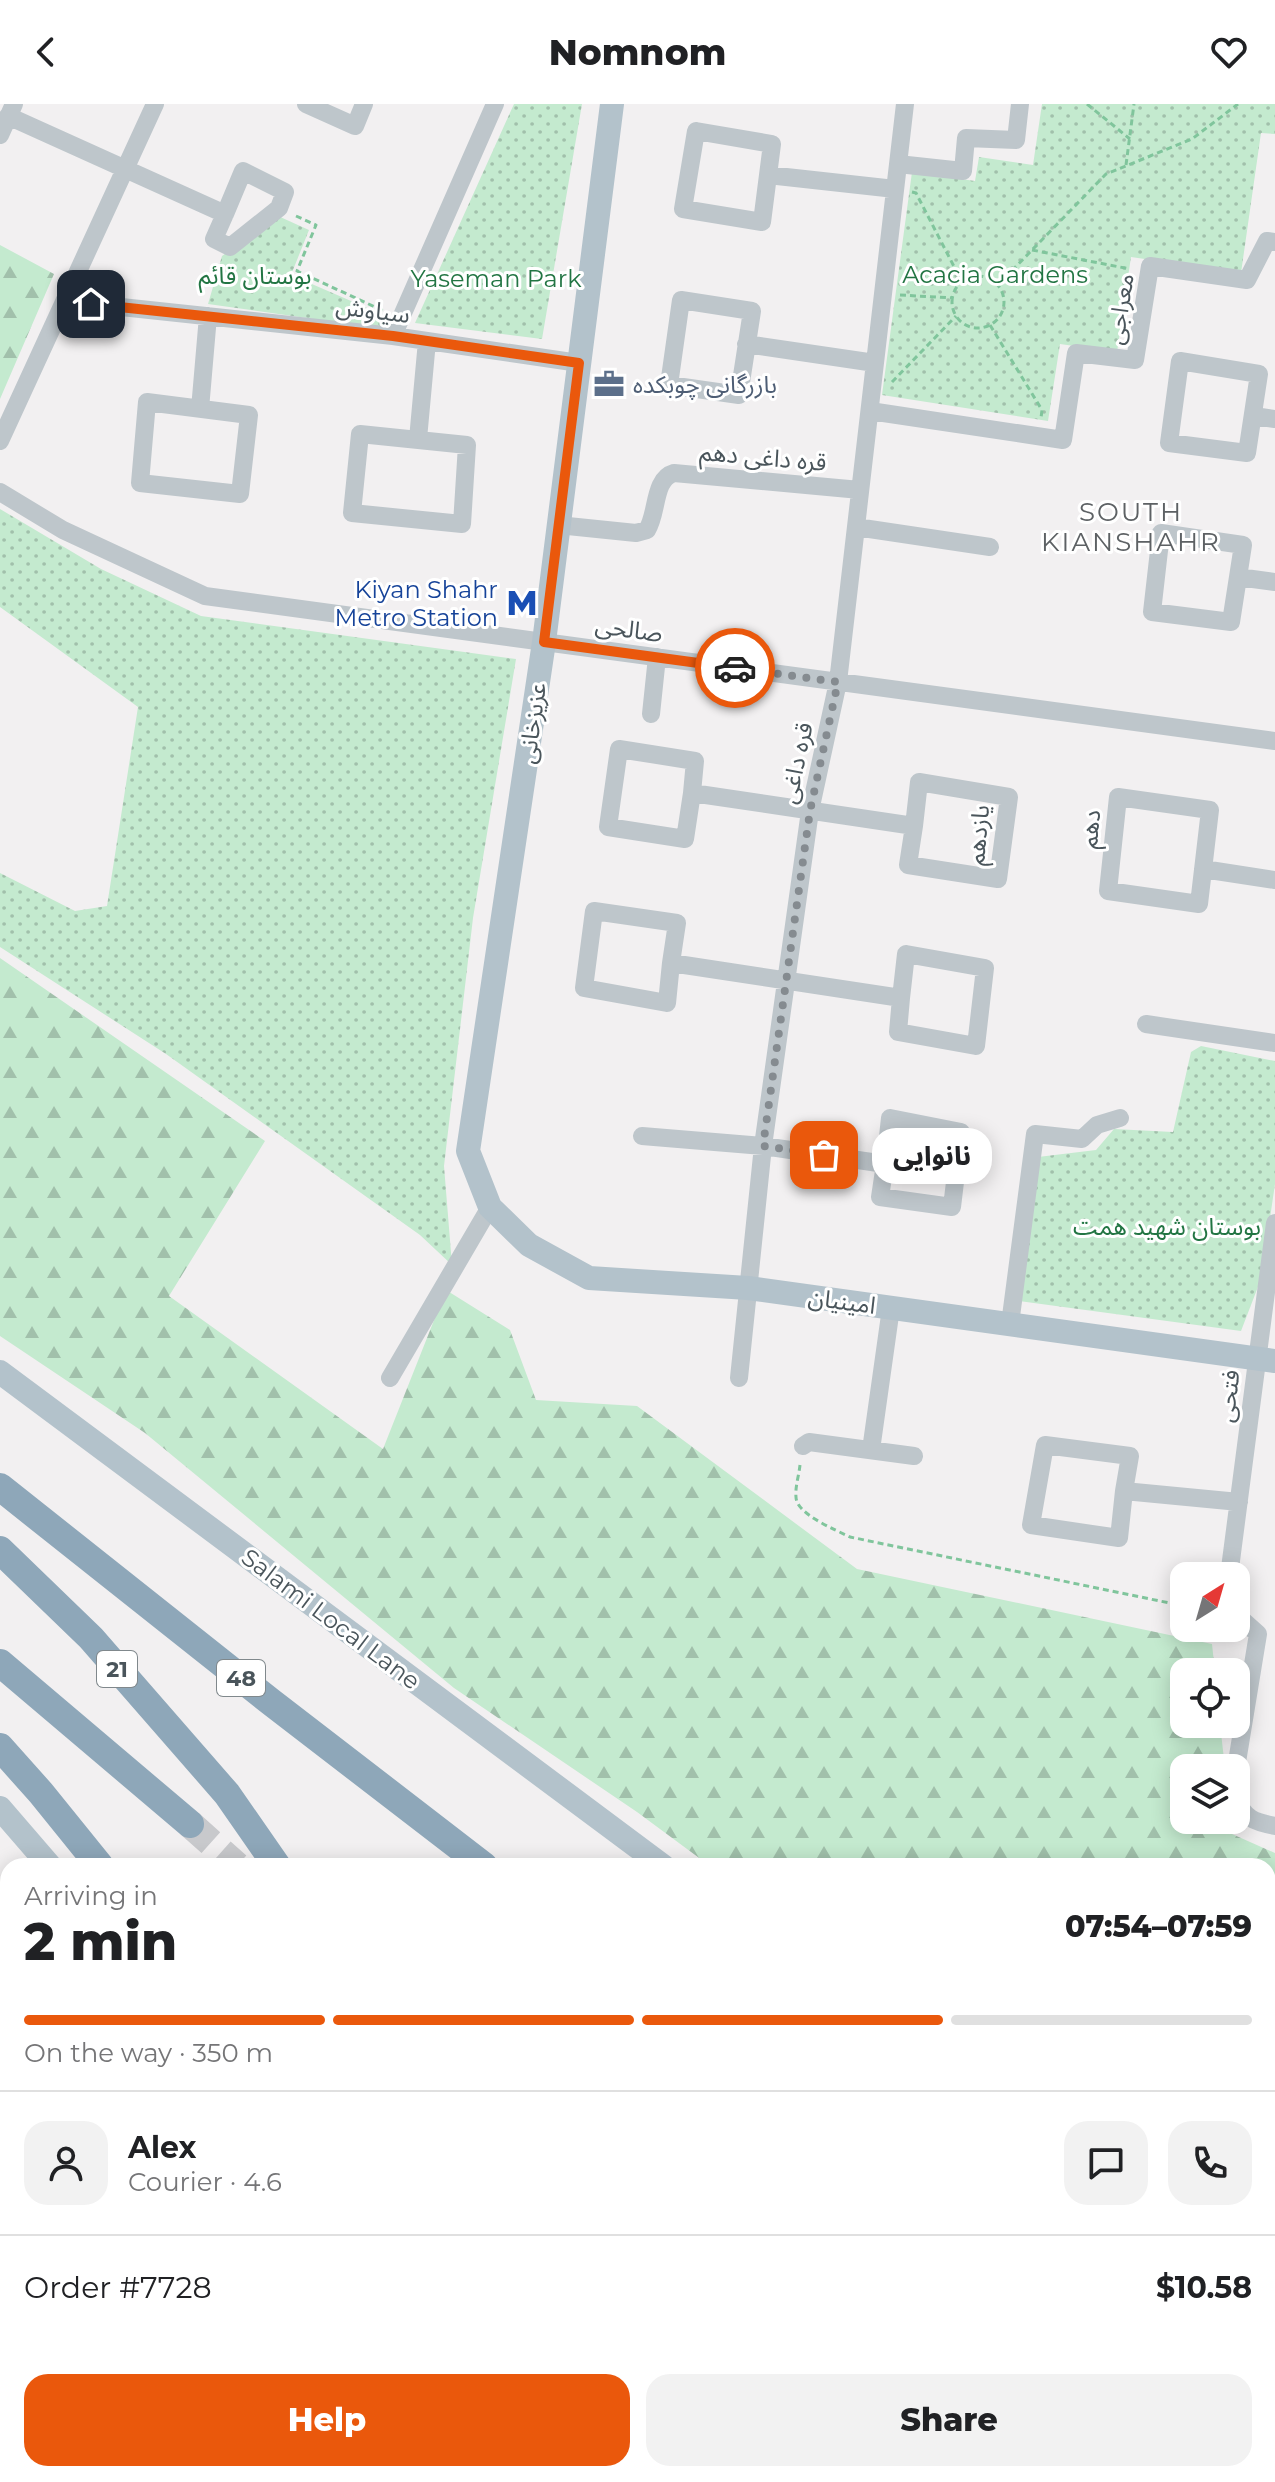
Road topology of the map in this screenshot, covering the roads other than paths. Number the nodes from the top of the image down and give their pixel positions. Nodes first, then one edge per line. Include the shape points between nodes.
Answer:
1 (155, 104) edge
2 (306, 104) edge
3 (364, 104) edge
4 (495, 104) edge
5 (612, 104) edge
6 (905, 104) edge
7 (1020, 104) edge
8 (11, 110) edge
9 (0, 135) edge
10 (898, 164) junction
11 (125, 171) junction
12 (768, 175) junction
13 (895, 189) junction
14 (225, 214) junction
15 (1275, 242) edge
16 (65, 301) junction
17 (208, 316) junction
18 (396, 327) junction
19 (427, 341) junction
20 (746, 344) junction
21 (579, 363) junction
22 (875, 363) junction
23 (200, 409) junction
24 (870, 411) junction
25 (1254, 416) junction
26 (1275, 419) edge
27 (418, 439) junction
28 (0, 441) edge
29 (860, 490) junction
30 (0, 492) edge
31 (558, 525) junction
32 (856, 527) junction
33 (990, 547) dead end
34 (1238, 577) junction
35 (1275, 582) edge
36 (544, 642) junction
37 (657, 657) junction
38 (838, 682) junction
39 (651, 714) dead end
40 (1275, 741) edge
41 (692, 793) junction
42 (810, 811) junction
43 (914, 826) junction
44 (1203, 869) junction
45 (1275, 880) edge
46 (671, 963) junction
47 (787, 981) junction
48 (901, 998) junction
49 (1146, 1024) dead end
50 (1275, 1043) edge
51 (1120, 1118) dead end
52 (642, 1136) dead end
53 (763, 1146) junction
54 (468, 1151) joint
55 (885, 1164) junction
56 (490, 1207) junction
57 (1275, 1223) edge
58 (748, 1288) junction
59 (891, 1308) junction
60 (1010, 1324) junction
61 (1266, 1359) edge
62 (0, 1372) edge
63 (390, 1378) dead end
64 (739, 1378) dead end
65 (803, 1446) road end
66 (871, 1450) junction
67 (914, 1456) dead end
68 (0, 1487) edge
69 (1124, 1491) junction
70 (1239, 1502) junction
71 (0, 1550) edge
72 (1231, 1562) edge
73 (1266, 1636) edge
74 (0, 1663) edge
75 (0, 1747) edge
76 (1239, 1754) edge
77 (0, 1808) edge
78 (1250, 1820) edge
79 (190, 1824) tunnel mouth
80 (1275, 1826) edge
81 (43, 1858) edge
82 (94, 1858) edge
83 (271, 1858) edge
84 (474, 1858) edge
85 (652, 1858) edge

1 - 11 street
2 - 3 street via 355,126
4 - 18 street
5 - 21 main road, عزیزخانی
6 - 10 street, قره داغی
7 - 10 street via 1016,140 966,138 963,171
8 - 9 street
8 - 11 street
10 - 13 street, قره داغی
11 - 14 street
11 - 16 street
12 - 12 street via 772,144 696,131 683,209 762,222
12 - 13 street
13 - 22 street, قره داغی
14 - 14 street via 243,171 285,192 279,208 230,247 214,239
15 - 24 street, معراجی via 1267,241 1247,280 1150,266 1135,360 1076,353 1063,440
16 - 17 street, سیاوش
16 - 28 street
17 - 18 street, سیاوش
17 - 23 street
18 - 19 street, سیاوش
19 - 21 street, سیاوش
19 - 27 street
20 - 20 street via 752,311 681,300 669,385 739,395
20 - 22 street
21 - 31 main road, عزیزخانی
22 - 24 street, قره داغی
23 - 23 street via 147,402 140,483 240,494 249,415
24 - 29 street, قره داغی
25 - 25 street via 1259,374 1180,361 1169,443 1247,453
25 - 26 street
27 - 27 street via 467,445 462,524 352,513 360,434
29 - 31 street, قره داغی دهم via 674,473 661,482 647,530
29 - 32 street, قره داغی
30 - 36 street, صالحی via 63,530 205,596
31 - 36 main road, عزیزخانی
32 - 33 street
32 - 38 street, قره داغی
34 - 34 street via 1243,545 1161,533 1152,612 1231,622
34 - 35 street
36 - 37 street, صالحی
36 - 54 main road, عزیزخانی
37 - 38 street, صالحی
37 - 39 street
38 - 40 street, صالحی
38 - 42 street, قره داغی
41 - 41 street via 685,839 608,827 619,749 695,761
41 - 42 street
42 - 43 street
42 - 47 street, قره داغی
43 - 43 street, یازدهم via 919,782 1009,797 998,879 908,865
44 - 44 street, دهم via 1210,810 1118,797 1108,891 1199,904
44 - 45 street
46 - 46 street via 667,1003 584,988 594,911 677,923
46 - 47 street
47 - 48 street
47 - 53 street, قره داغی
48 - 48 street via 906,954 985,968 976,1046 898,1032
49 - 50 street
51 - 60 street via 1097,1125 1082,1139 1035,1134
52 - 53 street
53 - 55 street
53 - 58 street, قره داغی
54 - 56 main road, امینیان
55 - 55 street via 890,1118 961,1132 952,1207 880,1197
56 - 58 main road, امینیان via 529,1245 589,1278
56 - 63 street
57 - 61 street, فتحی
58 - 59 main road, امینیان
58 - 64 street, قره داغی
59 - 60 main road, امینیان
59 - 66 street
60 - 61 main road, امینیان
61 - 70 street, فتحی
62 - 85 main road, Salami Local Lane
65 - 66 street via 809,1442
66 - 67 street
68 - 84 highway, 48
69 - 69 street via 1130,1456 1045,1445 1031,1525 1119,1538
69 - 70 street
70 - 72 street, فتحی
71 - 83 highway, 21 via 91,1638 227,1794
73 - 76 street
74 - 79 highway
75 - 82 highway
77 - 81 main road
78 - 80 street

